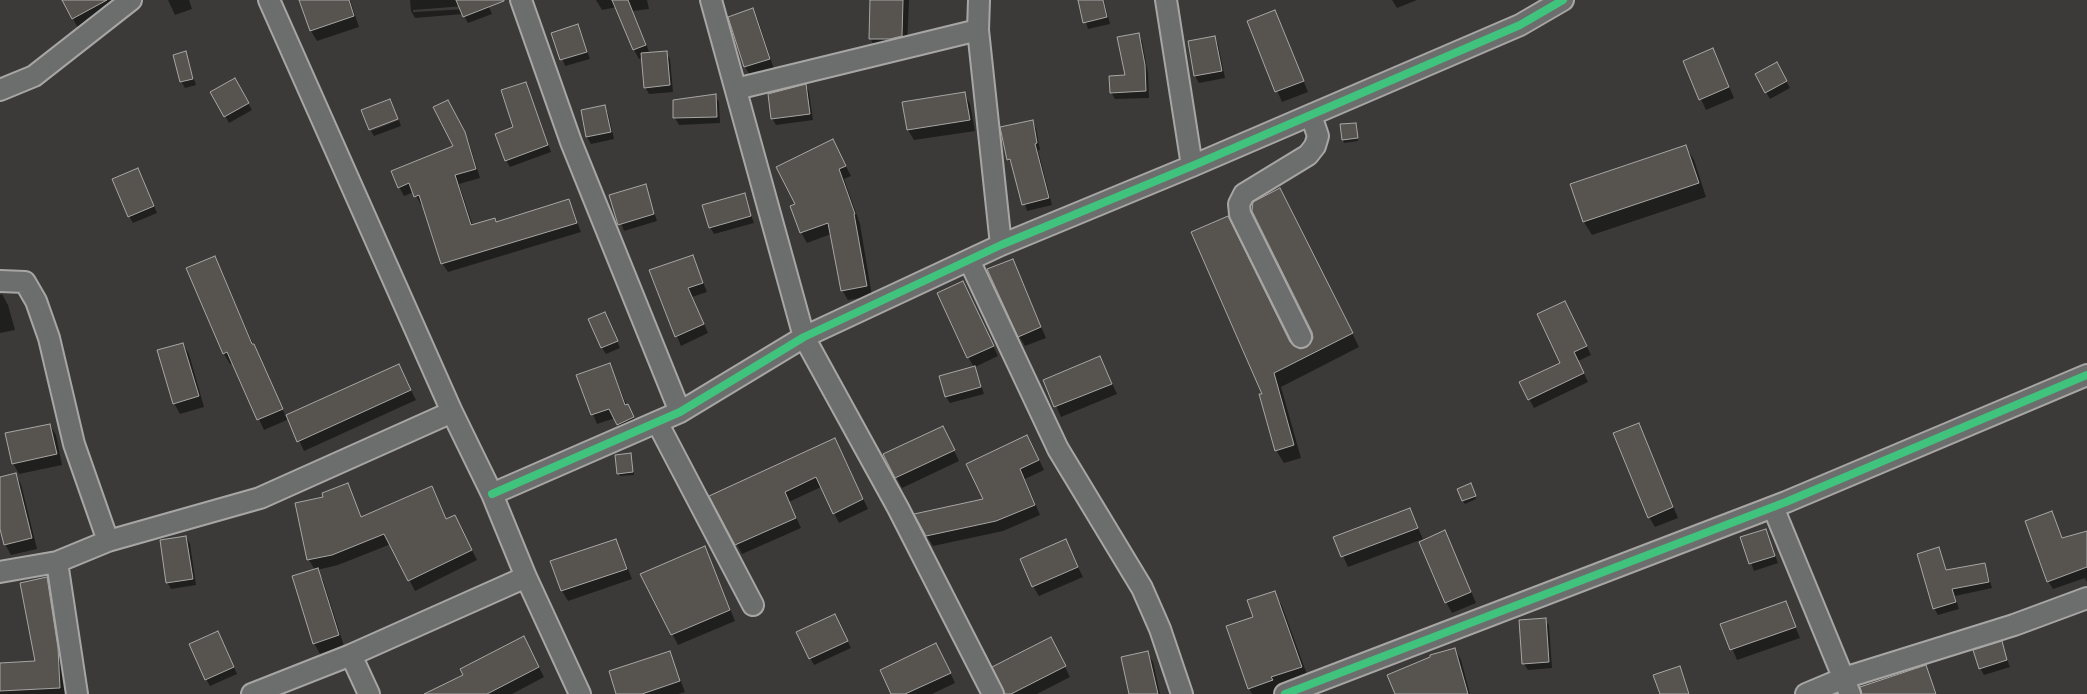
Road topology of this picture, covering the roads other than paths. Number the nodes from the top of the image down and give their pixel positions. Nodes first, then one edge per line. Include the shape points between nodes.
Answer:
1 (131, 0) edge
2 (269, 0) edge
3 (522, 0) edge
4 (711, 0) edge
5 (979, 0) edge
6 (1166, 0) edge
7 (1563, 0) edge
8 (978, 30) junction
9 (736, 89) junction
10 (0, 90) edge
11 (1311, 115) junction
12 (1192, 166) junction
13 (1001, 245) junction
14 (969, 260) junction
15 (0, 281) edge
16 (804, 337) junction
17 (1301, 337) dead end
18 (2087, 375) edge
19 (452, 412) junction
20 (680, 412) junction
21 (657, 422) junction
22 (492, 494) junction
23 (1773, 507) junction
24 (108, 541) junction
25 (57, 562) junction
26 (0, 572) edge
27 (526, 576) junction
28 (2087, 598) edge
29 (753, 605) dead end
30 (352, 655) junction
31 (1847, 686) edge
32 (77, 694) edge
33 (252, 694) edge
34 (369, 694) edge
35 (580, 694) edge
36 (993, 694) edge
37 (1182, 694) edge
38 (1285, 694) edge
39 (1806, 694) edge

1 - 10 street via 34,76
2 - 19 street
3 - 20 street via 571,142
4 - 9 street
5 - 8 street
6 - 12 street
7 - 11 street via 1520,25
8 - 9 street
8 - 13 street
9 - 16 street
11 - 12 street
11 - 17 street via 1318,136 1308,156 1244,194 1239,204 1240,214
12 - 13 street
13 - 14 street
14 - 16 street
14 - 37 street via 1058,448 1142,588
15 - 24 street via 25,282 36,301 49,338 74,444
16 - 20 street
16 - 36 street via 898,508
18 - 23 street
19 - 22 street
19 - 24 street via 260,498
20 - 21 street
21 - 22 street
21 - 29 street
22 - 27 street
23 - 31 street
23 - 38 street
24 - 25 street
25 - 26 street
25 - 32 street
27 - 30 street
27 - 35 street
28 - 31 street
30 - 33 street
30 - 34 street
31 - 39 street

